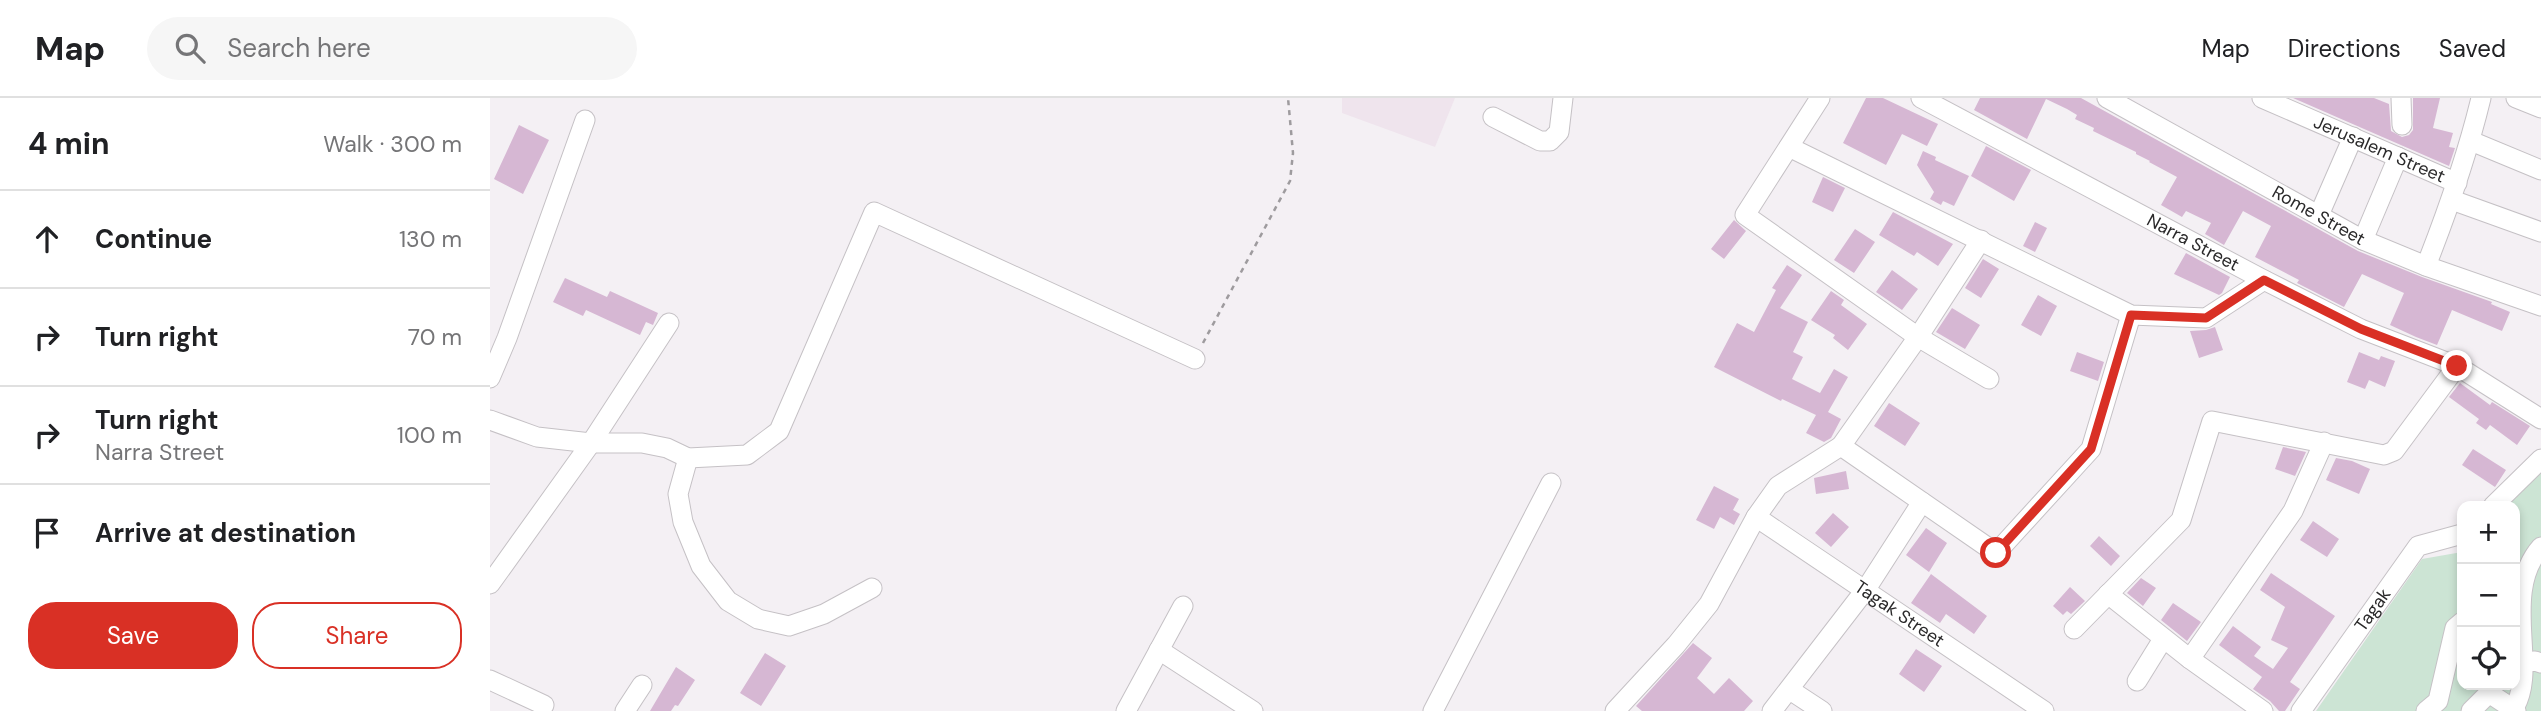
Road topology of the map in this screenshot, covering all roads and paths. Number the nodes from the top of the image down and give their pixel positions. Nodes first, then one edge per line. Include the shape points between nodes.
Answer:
1 (1288, 98) edge
2 (1563, 98) edge
3 (1819, 98) edge
4 (1921, 98) edge
5 (2107, 98) edge
6 (2262, 98) edge
7 (2401, 98) edge
8 (2481, 98) edge
9 (2516, 98) edge
10 (2541, 108) edge
11 (1493, 117) dead end
12 (585, 120) dead end
13 (2402, 125) dead end
14 (2353, 137) junction
15 (2471, 141) junction
16 (1789, 147) junction
17 (2398, 157) junction
18 (2541, 170) edge
19 (2455, 191) junction
20 (2319, 215) junction
21 (2541, 232) edge
22 (1981, 240) junction
23 (2363, 240) junction
24 (2426, 266) junction
25 (2264, 280) junction
26 (2541, 306) edge
27 (2131, 315) junction
28 (669, 323) dead end
29 (1918, 337) junction
30 (1195, 359) joint
31 (2457, 366) junction
32 (490, 378) edge
33 (1989, 379) dead end
34 (2541, 419) edge
35 (490, 420) edge
36 (2325, 442) junction
37 (591, 443) junction
38 (1841, 446) junction
39 (688, 457) junction
40 (2541, 459) edge
41 (1551, 483) dead end
42 (2498, 501) edge
43 (1922, 502) junction
44 (1756, 517) junction
45 (2457, 535) edge
46 (2541, 547) edge
47 (490, 584) edge
48 (872, 588) dead end
49 (1866, 589) junction
50 (2108, 594) junction
51 (1183, 606) dead end
52 (2457, 626) edge
53 (2074, 629) dead end
54 (2163, 639) junction
55 (1159, 650) junction
56 (2190, 659) junction
57 (2538, 662) edge
58 (2520, 664) edge
59 (490, 680) edge
60 (2137, 681) dead end
61 (642, 685) dead end
62 (1790, 690) junction
63 (2488, 690) edge
64 (2490, 690) edge
65 (544, 705) dead end
66 (625, 711) edge
67 (1126, 711) edge
68 (1253, 711) edge
69 (1433, 711) edge
70 (1615, 711) edge
71 (1772, 711) edge
72 (1822, 711) edge
73 (2044, 711) edge
74 (2263, 711) edge
75 (2301, 711) edge
76 (2426, 711) edge
77 (2471, 711) edge
78 (2513, 711) edge

1 - 30 path via 1293,153 1290,181
2 - 11 street via 1559,132 1550,141 1540,141
3 - 16 street
4 - 25 street, Narra Street
5 - 20 street, Rome Street
6 - 14 street, Jerusalem Street
7 - 13 street
8 - 15 street
9 - 10 street
12 - 32 street
14 - 17 street, Jerusalem Street
14 - 20 street
15 - 18 street
15 - 19 street
16 - 22 street
16 - 29 street via 1745,215
17 - 19 street, Jerusalem Street
17 - 23 street
19 - 21 street, Jerusalem Street
19 - 24 street
20 - 23 street, Rome Street
22 - 27 street
22 - 29 street
23 - 24 street, Rome Street
24 - 26 street, Rome Street
25 - 27 street via 2206,318
25 - 31 street, Narra Street via 2361,329
27 - 43 street via 2091,449 1996,553
28 - 37 street
29 - 33 street
29 - 38 street
30 - 39 street via 874,212 779,431 747,456
31 - 34 street, Narra Street
31 - 36 street via 2394,451 2384,455
35 - 37 street via 537,437
36 - 50 street via 2212,421 2181,520
36 - 56 street via 2293,511
37 - 39 street via 642,443
37 - 47 street
38 - 43 street
38 - 44 street via 1778,486
39 - 48 street via 678,494 684,522 701,566 729,601 758,618 789,626 824,614
40 - 42 street
41 - 69 street
43 - 49 street
44 - 49 street, Tagak Street
44 - 70 street via 1709,604
45 - 75 street, Tagak via 2418,546
46 - 57 street via 2526,583
49 - 62 street
49 - 73 street, Tagak Street
50 - 53 street
50 - 54 street
51 - 55 street
52 - 76 street via 2438,701
54 - 56 street
54 - 60 street
55 - 67 street
55 - 68 street
56 - 74 street
57 - 58 street
57 - 78 street via 2529,693
59 - 65 street
61 - 66 street
62 - 71 street
62 - 72 street
63 - 77 street
64 - 78 street

